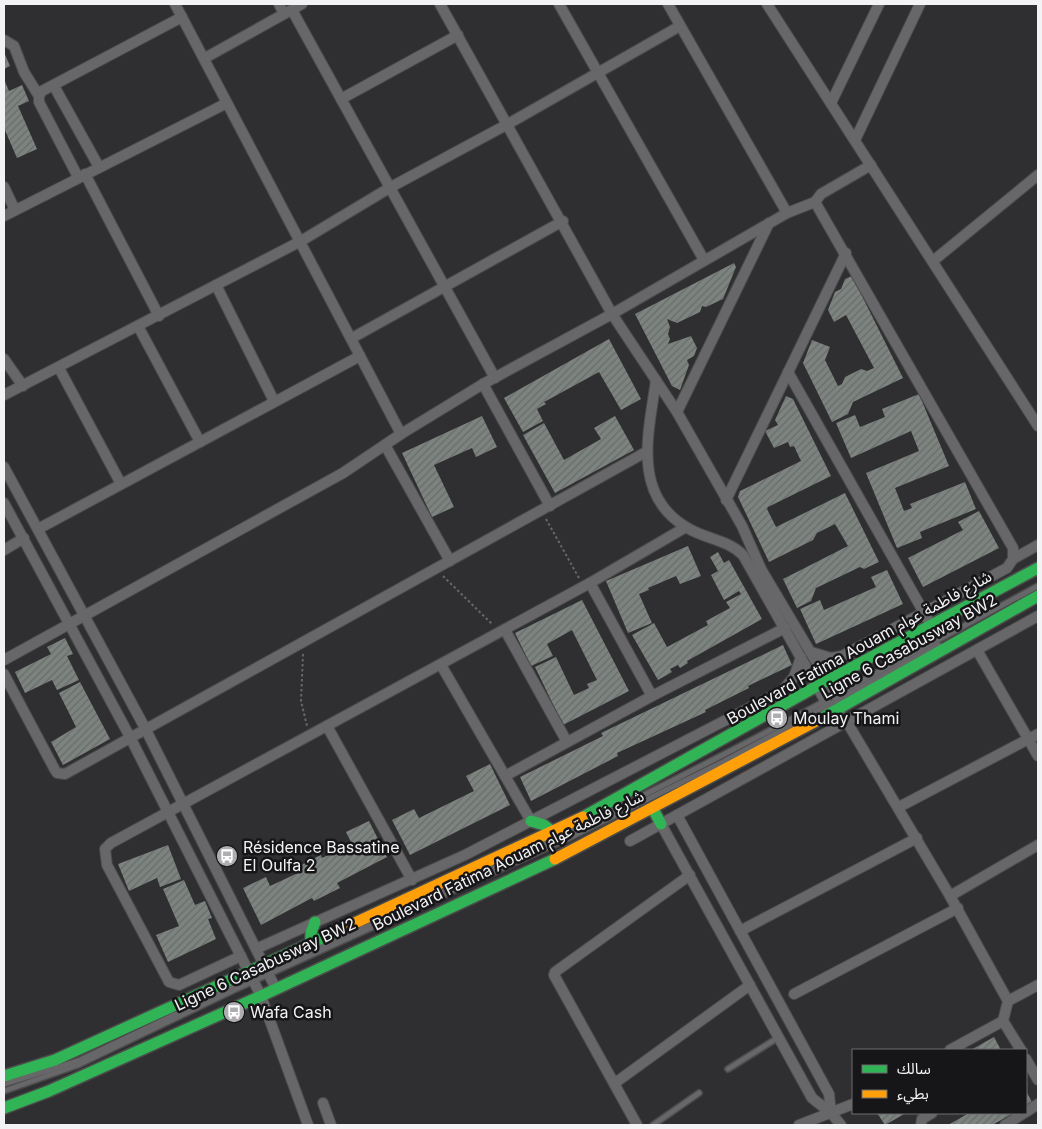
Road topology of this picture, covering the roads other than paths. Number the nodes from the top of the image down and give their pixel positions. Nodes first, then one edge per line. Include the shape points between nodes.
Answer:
1 (175, 4) edge
2 (279, 4) edge
3 (302, 4) edge
4 (440, 4) edge
5 (559, 4) edge
6 (668, 4) edge
7 (767, 4) edge
8 (879, 4) edge
9 (920, 4) edge
10 (288, 12) junction
11 (182, 17) junction
12 (680, 26) junction
13 (458, 35) junction
14 (4, 40) edge
15 (204, 58) junction
16 (597, 72) junction
17 (54, 86) junction
18 (38, 96) junction
19 (341, 99) junction
20 (227, 103) junction
21 (831, 103) junction
22 (508, 124) junction
23 (855, 140) junction
24 (871, 165) junction
25 (98, 167) junction
26 (1038, 174) edge
27 (81, 175) junction
28 (4, 187) edge
29 (390, 187) junction
30 (814, 202) junction
31 (16, 210) junction
32 (787, 213) junction
33 (4, 216) edge
34 (563, 221) junction
35 (770, 224) junction
36 (301, 241) junction
37 (846, 253) junction
38 (704, 260) junction
39 (933, 261) junction
40 (216, 285) junction
41 (446, 287) junction
42 (612, 314) junction
43 (158, 316) junction
44 (138, 326) junction
45 (352, 338) junction
46 (360, 356) junction
47 (4, 359) edge
48 (59, 368) junction
49 (788, 372) junction
50 (495, 378) junction
51 (656, 380) junction
52 (483, 384) junction
53 (23, 386) junction
54 (4, 395) edge
55 (274, 401) junction
56 (677, 412) junction
57 (1038, 426) edge
58 (401, 434) junction
59 (200, 442) junction
60 (385, 444) junction
61 (646, 452) junction
62 (4, 467) edge
63 (121, 484) junction
64 (726, 500) junction
65 (4, 503) edge
66 (546, 508) junction
67 (686, 528) junction
68 (38, 529) junction
69 (24, 538) junction
70 (1038, 545) edge
71 (4, 550) edge
72 (1013, 559) junction
73 (450, 561) junction
74 (1038, 568) edge
75 (587, 585) junction
76 (1038, 586) edge
77 (1038, 590) edge
78 (1038, 596) edge
79 (924, 611) junction
80 (84, 616) junction
81 (1038, 616) edge
82 (69, 624) junction
83 (931, 625) junction
84 (785, 628) junction
85 (503, 631) junction
86 (977, 650) junction
87 (806, 655) junction
88 (4, 660) edge
89 (441, 665) junction
90 (4, 674) edge
91 (822, 684) junction
92 (652, 696) junction
93 (834, 704) junction
94 (847, 722) junction
95 (327, 726) junction
96 (145, 728) junction
97 (1038, 734) edge
98 (130, 737) junction
99 (1029, 739) junction
100 (567, 742) junction
101 (1038, 756) edge
102 (505, 776) junction
103 (184, 804) junction
104 (899, 807) junction
105 (653, 809) junction
106 (169, 812) junction
107 (677, 816) junction
108 (531, 821) junction
109 (661, 824) junction
110 (552, 832) junction
111 (917, 838) junction
112 (630, 841) dead end
113 (1038, 845) edge
114 (690, 875) junction
115 (412, 880) junction
116 (950, 896) junction
117 (958, 908) junction
118 (316, 922) junction
119 (740, 931) junction
120 (311, 942) junction
121 (258, 948) junction
122 (241, 956) junction
123 (267, 970) junction
124 (251, 977) junction
125 (750, 985) junction
126 (1038, 985) edge
127 (276, 989) junction
128 (794, 994) dead end
129 (261, 996) junction
130 (1008, 1001) junction
131 (1003, 1021) junction
132 (779, 1037) junction
133 (952, 1049) edge
134 (1020, 1049) edge
135 (1027, 1061) edge
136 (728, 1069) dead end
137 (4, 1076) edge
138 (1038, 1080) edge
139 (615, 1083) junction
140 (4, 1084) edge
141 (4, 1091) edge
142 (698, 1093) dead end
143 (323, 1103) dead end
144 (852, 1104) edge
145 (1038, 1104) edge
146 (4, 1108) edge
147 (1027, 1111) edge
148 (832, 1113) junction
149 (930, 1114) edge
150 (1022, 1114) edge
151 (308, 1125) edge
152 (331, 1125) edge
153 (637, 1125) edge
154 (653, 1125) edge
155 (799, 1125) edge
156 (841, 1125) edge
157 (921, 1125) edge
158 (1005, 1125) edge

1 - 11 street
2 - 10 street
3 - 10 street
4 - 13 street
5 - 16 street
6 - 12 street
7 - 21 street
8 - 21 street
9 - 23 street
10 - 15 street
10 - 19 street
11 - 15 street
11 - 17 street
12 - 16 street
12 - 32 street
13 - 19 street
13 - 22 street
14 - 18 street via 14,46
15 - 20 street
16 - 22 street
16 - 38 street
17 - 18 street
17 - 25 street
18 - 27 street
19 - 29 street
20 - 25 street
20 - 36 street
21 - 23 street
22 - 29 street
22 - 34 street
23 - 24 street
24 - 30 street via 821,194
24 - 39 street
25 - 27 street
26 - 39 street
27 - 31 street
27 - 43 street
28 - 31 street
29 - 36 street
29 - 41 street
30 - 32 street
30 - 37 street
31 - 33 street
32 - 35 street
34 - 41 street
34 - 42 street
35 - 38 street
35 - 56 street
36 - 40 street
36 - 45 street
37 - 49 street
37 - 72 street via 1013,548
38 - 42 street
39 - 57 street
40 - 43 street
40 - 55 street
41 - 45 street
41 - 50 street
42 - 50 street
42 - 51 street
43 - 44 street
44 - 48 street
44 - 59 street
45 - 46 street
46 - 55 street
46 - 58 street
47 - 53 street
48 - 53 street
48 - 63 street
49 - 64 street
49 - 79 street
50 - 52 street
51 - 56 street
51 - 61 street
52 - 58 street
52 - 66 street
53 - 54 street
55 - 59 street
56 - 64 street
58 - 60 street
59 - 63 street
60 - 73 street
60 - 80 street via 335,478
61 - 66 street
61 - 67 street via 647,471 659,499
62 - 68 street
63 - 68 street
64 - 87 street
65 - 69 street
66 - 73 street
67 - 75 street
67 - 84 street via 728,544 744,555
68 - 80 street
69 - 71 street
69 - 82 street
70 - 72 street
72 - 79 street via 1008,568
73 - 96 street
74 - 83 main road, Boulevard Fatima Aouam شارع فاطمة عوام
75 - 85 street
75 - 92 street
76 - 93 lane, Ligne 6 Casabusway BW2
77 - 93 lane, Ligne 6 Casabusway BW2
78 - 93 main road, Boulevard Fatima Aouam شارع فاطمة عوام
79 - 83 street
79 - 87 street via 842,656
80 - 82 street
80 - 96 street
81 - 86 street
82 - 88 street
82 - 98 street
83 - 91 main road, Boulevard Fatima Aouam شارع فاطمة عوام
84 - 87 street
84 - 92 street
85 - 89 street
85 - 100 street
86 - 94 street
86 - 99 street
87 - 91 street
87 - 108 street via 782,691
89 - 95 street
89 - 102 street
90 - 98 street via 58,773 64,774
91 - 93 street
91 - 110 main road, Boulevard Fatima Aouam شارع فاطمة عوام
92 - 100 street
93 - 94 street
93 - 105 main road, Boulevard Fatima Aouam شارع فاطمة عوام
93 - 123 lane, Ligne 6 Casabusway BW2 via 566,835
94 - 104 street
94 - 107 street
95 - 103 street
95 - 115 street
96 - 98 street
96 - 103 street
97 - 99 street
98 - 106 street
99 - 101 street
99 - 104 street
100 - 102 street
102 - 108 street
103 - 106 street
103 - 121 street
104 - 111 street
105 - 109 main road
105 - 127 main road, Boulevard Fatima Aouam شارع فاطمة عوام via 559,857
106 - 122 street
106 - 122 street via 111,843 105,849 107,865 172,984 180,985
107 - 109 street
107 - 119 street
108 - 110 main road
108 - 115 street
109 - 112 street
109 - 114 street
110 - 120 main road, Boulevard Fatima Aouam شارع فاطمة عوام
111 - 116 street
111 - 119 street
113 - 116 street
114 - 125 street
114 - 139 street via 555,972
115 - 118 street
116 - 117 street
117 - 128 street
117 - 130 street
118 - 120 main road
118 - 121 street
119 - 148 street via 829,1094
120 - 123 main road, Boulevard Fatima Aouam شارع فاطمة عوام
121 - 123 street
122 - 124 street
123 - 124 main road, Boulevard Fatima Aouam شارع فاطمة عوام
123 - 127 street
124 - 129 street
124 - 137 main road via 54,1060
124 - 140 lane, Ligne 6 Casabusway BW2 via 78,1061
124 - 141 lane, Ligne 6 Casabusway BW2 via 78,1065
125 - 132 street
125 - 139 street
126 - 130 street
127 - 129 main road, Boulevard Fatima Aouam شارع فاطمة عوام
129 - 146 main road, Boulevard Fatima Aouam شارع فاطمة عوام
129 - 151 street
130 - 131 street
131 - 133 street
131 - 134 street
132 - 136 lane
132 - 148 street via 812,1098
135 - 138 street
139 - 153 street
142 - 154 lane
143 - 152 street
144 - 148 street
145 - 147 street
148 - 155 street
148 - 156 street
149 - 157 street via 922,1119
150 - 158 street

